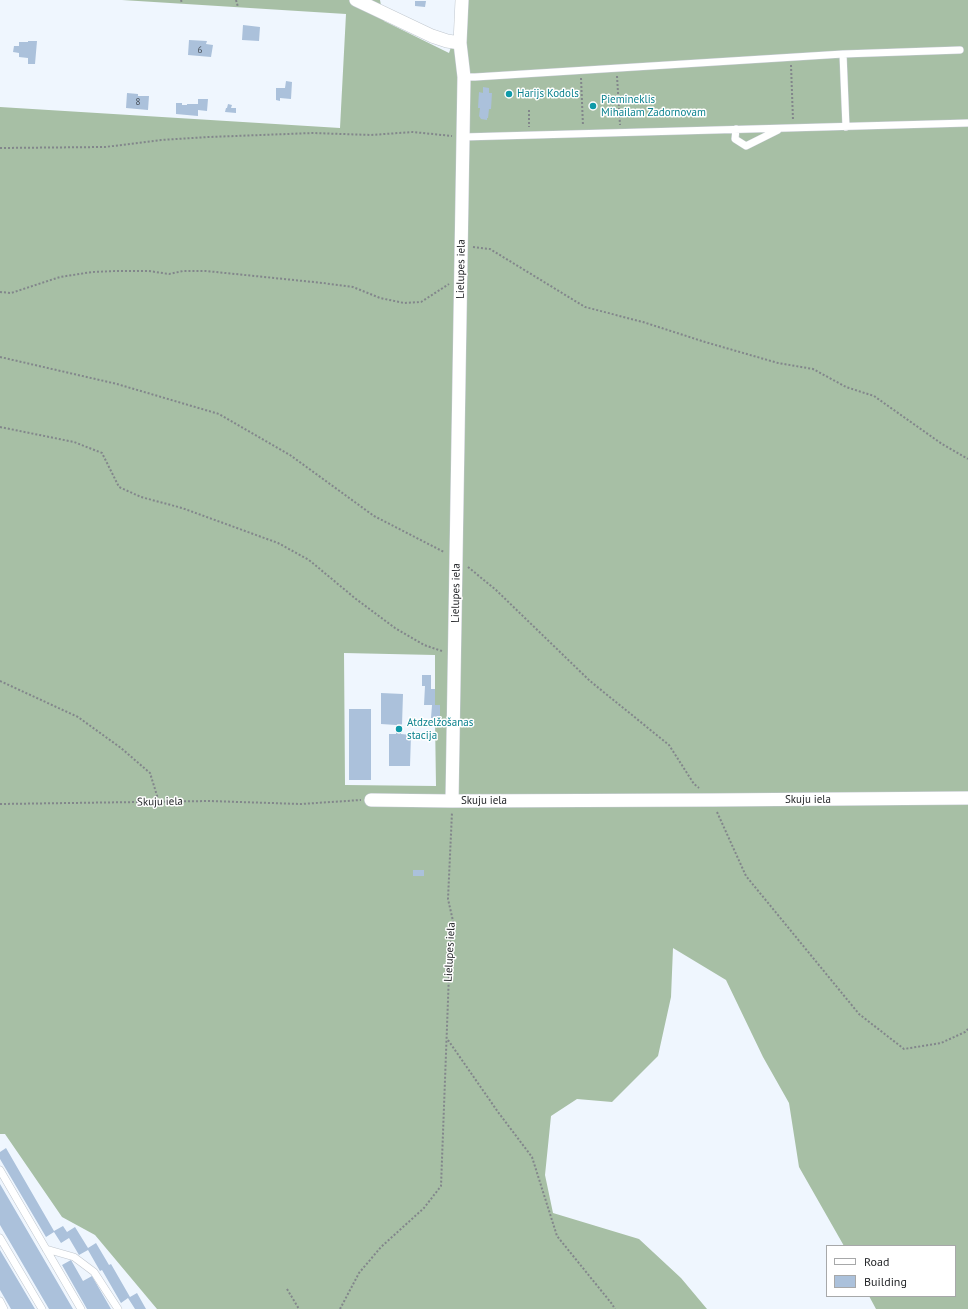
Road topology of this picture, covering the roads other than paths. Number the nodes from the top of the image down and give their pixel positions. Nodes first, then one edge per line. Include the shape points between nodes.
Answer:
1 (356, 0) edge
2 (462, 0) edge
3 (460, 44) junction
4 (960, 50) dead end
5 (843, 54) junction
6 (464, 77) junction
7 (968, 123) edge
8 (846, 127) junction
9 (736, 129) junction
10 (780, 129) junction
11 (463, 137) junction
12 (968, 798) edge
13 (371, 800) road end
14 (452, 801) junction
15 (0, 1170) edge
16 (0, 1238) edge
17 (46, 1249) junction
18 (0, 1302) edge
19 (4, 1309) edge
20 (42, 1309) edge
21 (81, 1309) edge
22 (118, 1309) edge

1 - 3 street via 432,36
2 - 3 street, Lielupes iela
3 - 6 street, Lielupes iela
4 - 5 lane
5 - 6 lane
5 - 8 lane
6 - 11 street, Lielupes iela
7 - 8 lane
8 - 10 lane
9 - 10 lane
9 - 10 lane via 735,139 746,146
9 - 11 lane
11 - 14 street, Lielupes iela
12 - 14 street, Skuju iela
13 - 14 street, Skuju iela
15 - 17 lane
16 - 20 lane
17 - 21 lane
17 - 22 lane via 74,1257 94,1272
18 - 19 lane

